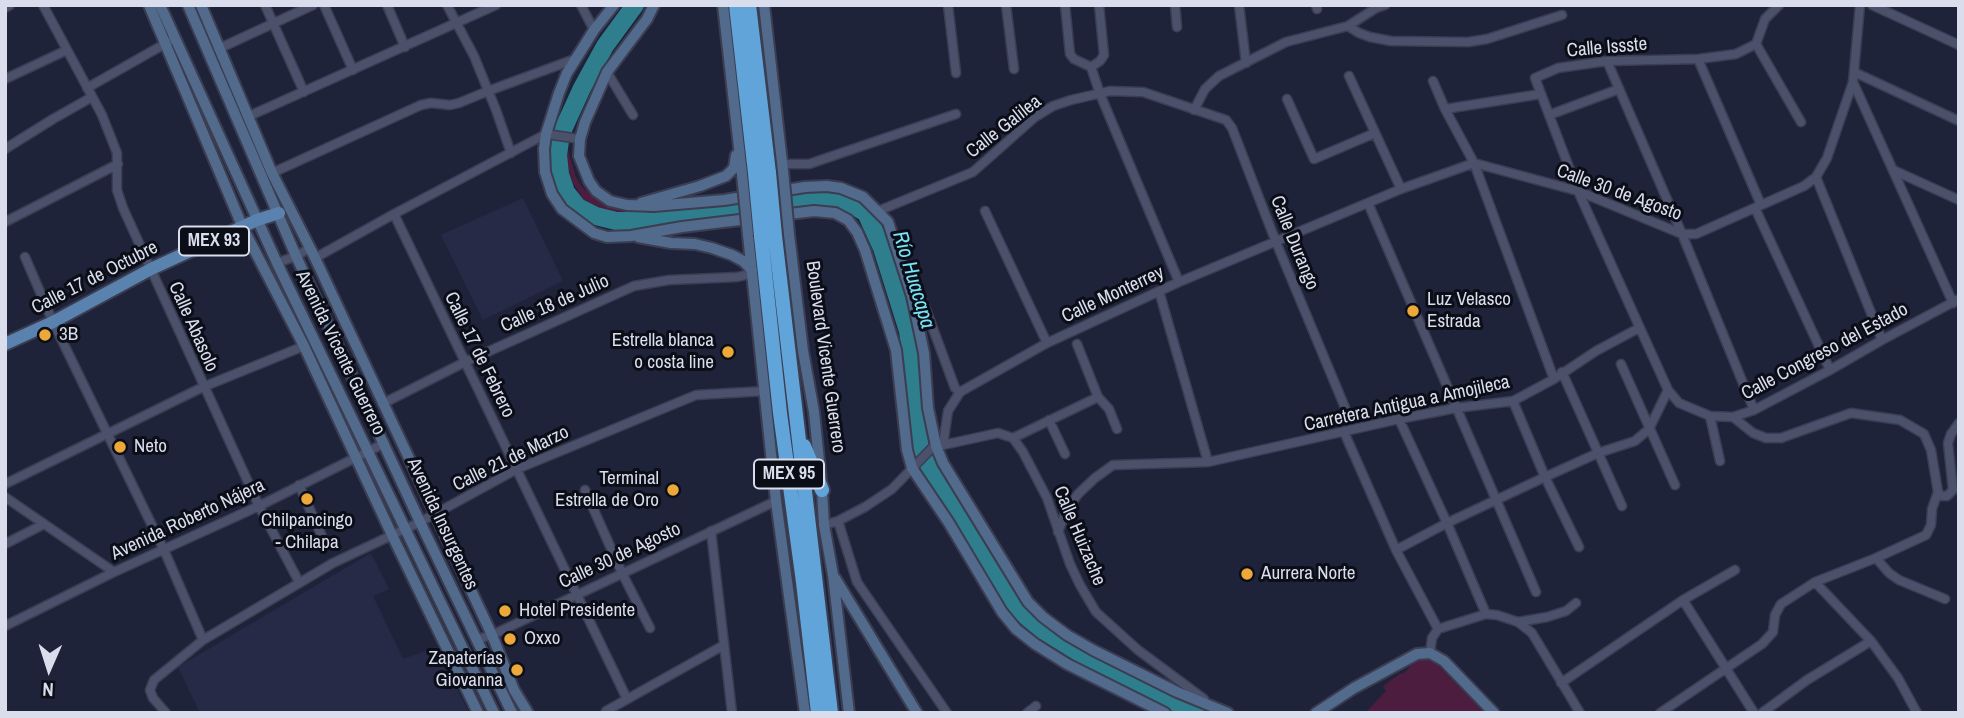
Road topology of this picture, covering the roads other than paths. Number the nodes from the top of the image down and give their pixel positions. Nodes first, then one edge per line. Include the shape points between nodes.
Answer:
1 (10, 5) edge
2 (43, 5) edge
3 (149, 5) edge
4 (160, 5) edge
5 (188, 5) edge
6 (201, 5) edge
7 (265, 5) edge
8 (313, 5) edge
9 (324, 5) edge
10 (387, 5) edge
11 (447, 5) edge
12 (496, 5) edge
13 (582, 5) edge
14 (614, 5) edge
15 (654, 5) edge
16 (723, 5) edge
17 (736, 5) edge
18 (749, 5) edge
19 (948, 5) edge
20 (1006, 5) edge
21 (1065, 5) edge
22 (1099, 5) edge
23 (1175, 5) edge
24 (1238, 5) edge
25 (1385, 5) edge
26 (1779, 5) edge
27 (1860, 5) edge
28 (1872, 5) edge
29 (5, 8) edge
30 (766, 8) edge
31 (1562, 15) dead end
32 (274, 24) junction
33 (455, 24) junction
34 (1348, 26) junction
35 (1177, 27) dead end
36 (594, 30) junction
37 (170, 40) junction
38 (1756, 44) junction
39 (1959, 45) edge
40 (405, 47) junction
41 (218, 49) junction
42 (67, 50) junction
43 (575, 59) junction
44 (1698, 59) junction
45 (1607, 61) junction
46 (1246, 63) junction
47 (1091, 67) junction
48 (1014, 68) dead end
49 (353, 70) junction
50 (607, 72) junction
51 (956, 73) dead end
52 (1349, 76) dead end
53 (1853, 77) junction
54 (5, 79) edge
55 (1433, 81) dead end
56 (87, 88) junction
57 (1619, 89) junction
58 (488, 91) junction
59 (304, 92) junction
60 (1100, 94) junction
61 (1541, 94) junction
62 (92, 97) junction
63 (1287, 99) dead end
64 (1444, 109) junction
65 (1194, 110) junction
66 (956, 114) dead end
67 (633, 115) dead end
68 (1549, 115) junction
69 (247, 117) junction
70 (1959, 121) edge
71 (1801, 122) dead end
72 (736, 125) junction
73 (1375, 133) junction
74 (549, 134) junction
75 (580, 139) junction
76 (5, 149) edge
77 (511, 153) junction
78 (1474, 163) junction
79 (118, 164) junction
80 (1893, 170) junction
81 (766, 171) junction
82 (272, 173) junction
83 (1816, 177) junction
84 (1401, 189) junction
85 (1578, 191) junction
86 (1959, 200) edge
87 (1368, 203) junction
88 (636, 205) junction
89 (1758, 206) junction
90 (878, 211) junction
91 (985, 211) dead end
92 (279, 213) junction
93 (394, 214) junction
94 (257, 220) junction
95 (5, 222) edge
96 (243, 228) junction
97 (1682, 234) junction
98 (768, 235) junction
99 (631, 236) junction
100 (1276, 242) junction
101 (312, 253) junction
102 (296, 256) junction
103 (25, 257) dead end
104 (277, 263) junction
105 (903, 268) junction
106 (150, 270) junction
107 (752, 270) junction
108 (1179, 282) junction
109 (1159, 291) junction
110 (1956, 301) edge
111 (53, 322) junction
112 (1639, 328) junction
113 (1882, 340) junction
114 (1047, 343) junction
115 (5, 344) edge
116 (1077, 344) dead end
117 (304, 346) junction
118 (465, 362) junction
119 (1621, 364) dead end
120 (1830, 370) junction
121 (1562, 372) junction
122 (1554, 379) junction
123 (203, 387) junction
124 (1668, 390) junction
125 (765, 391) junction
126 (960, 392) junction
127 (1098, 397) junction
128 (1513, 401) junction
129 (382, 404) junction
130 (1456, 408) junction
131 (1346, 410) dead end
132 (1754, 410) junction
133 (1710, 416) junction
134 (1733, 417) junction
135 (1399, 419) junction
136 (1049, 420) junction
137 (1959, 423) edge
138 (797, 428) junction
139 (1117, 429) dead end
140 (1649, 429) junction
141 (1344, 432) junction
142 (108, 434) junction
143 (1013, 438) junction
144 (385, 443) junction
145 (937, 446) junction
146 (368, 450) junction
147 (1598, 453) junction
148 (1065, 454) dead end
149 (356, 457) junction
150 (1720, 461) dead end
151 (1208, 462) junction
152 (914, 465) junction
153 (517, 469) junction
154 (1545, 477) junction
155 (5, 484) edge
156 (299, 485) junction
157 (1675, 485) dead end
158 (585, 490) dead end
159 (822, 490) junction
160 (1938, 492) junction
161 (5, 497) edge
162 (776, 501) junction
163 (1496, 501) junction
164 (259, 506) junction
165 (1622, 506) dead end
166 (435, 514) junction
167 (838, 521) junction
168 (420, 522) junction
169 (1447, 523) junction
170 (44, 524) junction
171 (824, 525) junction
172 (405, 529) junction
173 (711, 531) junction
174 (1058, 532) junction
175 (392, 535) junction
176 (324, 541) dead end
177 (5, 544) edge
178 (1578, 547) dead end
179 (164, 550) junction
180 (1396, 550) junction
181 (1876, 558) junction
182 (1735, 570) dead end
183 (114, 572) junction
184 (622, 573) junction
185 (833, 575) junction
186 (299, 582) junction
187 (1815, 582) junction
188 (1536, 592) dead end
189 (576, 594) junction
190 (1945, 599) dead end
191 (1683, 600) junction
192 (1576, 603) dead end
193 (1486, 614) junction
194 (1518, 622) junction
195 (5, 626) edge
196 (650, 628) dead end
197 (1438, 629) junction
198 (492, 635) junction
199 (478, 639) junction
200 (203, 640) junction
201 (1871, 641) junction
202 (724, 645) junction
203 (1430, 653) junction
204 (1726, 669) junction
205 (1561, 683) junction
206 (514, 690) junction
207 (627, 699) junction
208 (1036, 706) dead end
209 (1227, 712) edge
210 (166, 713) edge
211 (478, 713) edge
212 (494, 713) edge
213 (512, 713) edge
214 (528, 713) edge
215 (607, 713) edge
216 (732, 713) edge
217 (805, 713) edge
218 (818, 713) edge
219 (831, 713) edge
220 (849, 713) edge
221 (917, 713) edge
222 (947, 713) edge
223 (1027, 713) edge
224 (1165, 713) edge
225 (1316, 713) edge
226 (1494, 713) edge
227 (1580, 713) edge
228 (1660, 713) edge
229 (1754, 713) edge
230 (1762, 713) edge
231 (1917, 713) edge

1 - 29 street
2 - 42 street, Calle Abasolo
3 - 37 main road
4 - 37 main road, Avenida Vicente Guerrero
5 - 92 main road, Avenida Insurgentes
6 - 41 main road
7 - 32 street
8 - 32 street
9 - 49 street
10 - 40 street
11 - 33 street
12 - 33 street
13 - 36 street
14 - 36 main road
15 - 50 main road
16 - 72 main road, Boulevard Vicente Guerrero
17 - 81 highway, Boulevard Vicente Guerrero / MEX 95
18 - 81 highway, Boulevard Vicente Guerrero / MEX 95
19 - 51 street
20 - 48 street
21 - 47 street via 1070,54
22 - 47 street via 1104,55
23 - 35 street
24 - 46 street
25 - 34 street
26 - 38 street via 1765,19
27 - 53 street
28 - 39 street
30 - 81 main road, Boulevard Vicente Guerrero
31 - 34 street via 1468,43 1391,41
32 - 41 street
32 - 59 street
33 - 40 street
33 - 58 street
34 - 46 street via 1286,42
36 - 43 main road
37 - 56 street
37 - 94 main road, Avenida Vicente Guerrero
37 - 96 main road
38 - 44 street, Calle Issste via 1736,54
38 - 71 street
40 - 49 street
41 - 69 main road
42 - 54 street
42 - 56 street, Calle Abasolo
43 - 58 street
43 - 74 main road via 558,93
44 - 45 street, Calle Issste
44 - 89 street
45 - 57 street
45 - 61 street, Calle Issste via 1543,73 1535,78
46 - 65 street via 1219,76 1205,89
47 - 60 street
49 - 59 street
50 - 67 street
50 - 75 main road
52 - 73 street
53 - 70 street
53 - 80 street
53 - 83 street
55 - 64 street
56 - 62 street, Calle Abasolo
57 - 68 street
57 - 97 street
58 - 77 street
58 - 82 street via 450,105 421,105
59 - 69 street
60 - 65 street, Calle Galilea via 1143,92
60 - 90 street, Calle Galilea via 1053,106 973,172
60 - 108 street
61 - 64 street
61 - 68 street
62 - 76 street
62 - 79 street, Calle Abasolo
63 - 73 street via 1314,159
64 - 78 street
65 - 100 street, Calle Durango via 1229,123
66 - 81 street via 809,164
68 - 85 street
69 - 82 main road
72 - 81 main road, Boulevard Vicente Guerrero
72 - 88 main road via 734,168 726,176
73 - 84 street
74 - 75 street
74 - 77 street
74 - 99 main road via 545,172 562,209 594,233
75 - 88 main road via 579,156 596,191 610,201
77 - 93 street
78 - 84 street, Calle Monterrey
78 - 85 street, Calle 30 de Agosto
78 - 122 street
79 - 95 street
79 - 106 street, Calle Abasolo via 117,190
80 - 86 street
80 - 110 street
81 - 98 highway, Boulevard Vicente Guerrero / MEX 95, bridge
81 - 98 main road, Boulevard Vicente Guerrero, bridge
82 - 101 main road
83 - 89 street, Calle 30 de Agosto
83 - 113 street
84 - 87 street, Calle Monterrey
85 - 97 street, Calle 30 de Agosto
85 - 112 street
87 - 100 street, Calle Monterrey
87 - 130 street
88 - 90 main road via 724,200 827,186 863,197
89 - 97 street, Calle 30 de Agosto via 1696,234
89 - 120 street
90 - 105 main road via 887,222
91 - 114 street
92 - 94 main road, Calle 17 de Octubre / MEX 93
92 - 102 main road, Avenida Insurgentes
93 - 101 street
93 - 118 street, Calle 17 de Febrero
94 - 96 main road, Calle 17 de Octubre / MEX 93
94 - 104 main road, Avenida Vicente Guerrero
96 - 106 main road, Calle 17 de Octubre / MEX 93
96 - 117 main road
97 - 132 street
98 - 107 main road, Boulevard Vicente Guerrero
98 - 138 highway, Boulevard Vicente Guerrero / MEX 95
98 - 159 main road, Boulevard Vicente Guerrero via 803,351
98 - 218 highway, Boulevard Vicente Guerrero / MEX 95 via 780,413
99 - 107 main road via 712,248 743,261
99 - 152 main road via 814,211 848,220 865,250 893,338 907,450
100 - 108 street, Calle Monterrey
100 - 131 street, Calle Durango
101 - 102 street
101 - 129 main road
102 - 104 street
102 - 144 main road, Avenida Insurgentes
103 - 111 street
104 - 146 main road, Avenida Vicente Guerrero
105 - 126 street via 925,307
105 - 145 main road via 920,328
106 - 111 main road, Calle 17 de Octubre / MEX 93
106 - 123 street, Calle Abasolo
107 - 118 street, Calle 18 de Julio via 737,277 634,286
107 - 125 main road, Boulevard Vicente Guerrero
108 - 109 street, Calle Monterrey
109 - 114 street, Calle Monterrey
109 - 151 street
110 - 113 street, Calle Congreso del Estado
111 - 115 main road, Calle 17 de Octubre / MEX 93
111 - 142 street
112 - 121 street, Carretera Antigua a Amojileca
112 - 124 street
113 - 120 street, Calle Congreso del Estado
114 - 126 street, Calle Monterrey
116 - 127 street
117 - 123 street
117 - 149 main road
118 - 129 street, Calle 18 de Julio
118 - 153 street, Calle 17 de Febrero
119 - 140 street
120 - 132 street, Calle Congreso del Estado
121 - 122 street, Carretera Antigua a Amojileca
121 - 147 street
122 - 128 street, Carretera Antigua a Amojileca
123 - 142 street
123 - 164 street, Calle Abasolo
124 - 133 street, Calle Congreso del Estado via 1679,403
124 - 140 street
125 - 153 street, Calle 21 de Marzo via 696,395
125 - 162 main road, Boulevard Vicente Guerrero
126 - 145 street via 948,411
127 - 136 street
127 - 139 street
128 - 130 street, Carretera Antigua a Amojileca
128 - 154 street
129 - 166 main road
130 - 135 street, Carretera Antigua a Amojileca
130 - 163 street
132 - 134 street, Calle Congreso del Estado
133 - 134 street, Calle Congreso del Estado
133 - 150 street
134 - 160 street via 1766,438 1781,438 1851,413 1899,421 1924,434
135 - 141 street, Carretera Antigua a Amojileca
135 - 169 street
136 - 143 street
136 - 148 street
137 - 160 street via 1948,443 1953,490 1947,496
138 - 159 highway
138 - 219 highway, Boulevard Vicente Guerrero / MEX 95
140 - 147 street via 1635,441
140 - 157 street
141 - 151 street, Carretera Antigua a Amojileca
141 - 180 street
142 - 155 street
142 - 179 street
143 - 145 street via 998,433
143 - 174 street, Calle Huizache via 1047,498
144 - 146 street, Avenida Roberto Nájera
144 - 168 main road, Avenida Insurgentes
145 - 152 street
145 - 209 main road via 1014,582 1043,617 1093,650
146 - 149 street, Avenida Roberto Nájera
146 - 172 main road, Avenida Vicente Guerrero
147 - 154 street
147 - 165 street
149 - 156 street, Avenida Roberto Nájera
149 - 175 main road
151 - 174 street, Carretera Antigua a Amojileca via 1113,465 1078,494
152 - 167 street via 891,489
152 - 224 main road via 1016,629 1067,664
153 - 166 street, Calle 21 de Marzo
153 - 189 street, Calle 17 de Febrero
154 - 163 street
154 - 178 street
156 - 164 street, Avenida Roberto Nájera
156 - 176 street
158 - 184 street
159 - 171 main road, Boulevard Vicente Guerrero
160 - 181 street via 1926,535
161 - 170 street
162 - 173 street, Calle 30 de Agosto
162 - 217 main road, Boulevard Vicente Guerrero
163 - 169 street
163 - 188 street
164 - 179 street, Avenida Roberto Nájera
164 - 186 street, Calle Abasolo
166 - 168 street, Calle 21 de Marzo
166 - 198 main road
167 - 171 street
167 - 222 street via 857,582
168 - 172 street, Calle 21 de Marzo
168 - 199 main road, Avenida Insurgentes
169 - 180 street
169 - 193 street
170 - 177 street
170 - 183 street
171 - 185 main road, Boulevard Vicente Guerrero
172 - 175 street, Calle 21 de Marzo
172 - 212 main road, Avenida Vicente Guerrero
173 - 184 street, Calle 30 de Agosto
173 - 202 street
174 - 209 street, Calle Huizache via 1096,612 1198,696
175 - 186 street, Calle 21 de Marzo
175 - 211 main road
179 - 183 street, Avenida Roberto Nájera
179 - 200 street
180 - 197 street
181 - 187 street
181 - 190 street via 1899,580
182 - 191 street
183 - 195 street, Avenida Roberto Nájera
184 - 189 street, Calle 30 de Agosto
184 - 196 street
185 - 220 main road, Boulevard Vicente Guerrero
185 - 221 main road
186 - 200 street, Calle 21 de Marzo
187 - 201 street
187 - 204 street via 1781,604 1773,632
189 - 198 street, Calle 30 de Agosto
189 - 207 street, Calle 17 de Febrero
191 - 204 street
191 - 205 street
192 - 194 street via 1566,611
193 - 194 street
193 - 197 street
194 - 205 street via 1532,633
197 - 203 street
198 - 199 street, Calle 30 de Agosto
198 - 206 main road
199 - 213 main road, Avenida Insurgentes
200 - 210 street, Calle 21 de Marzo via 153,680 153,698
201 - 230 street
201 - 231 street
202 - 207 street
202 - 216 street
203 - 225 main road via 1417,654
203 - 226 main road via 1444,661
204 - 228 street
204 - 229 street
205 - 227 street
206 - 213 main road
206 - 214 main road
207 - 215 street
208 - 223 street

